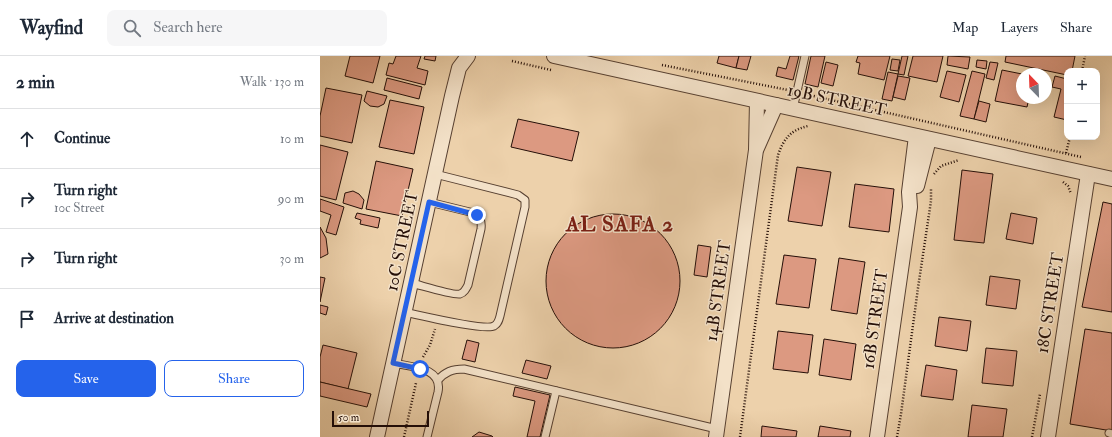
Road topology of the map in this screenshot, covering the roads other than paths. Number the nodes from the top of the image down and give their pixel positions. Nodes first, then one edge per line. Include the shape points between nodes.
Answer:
1 (468, 56) edge
2 (554, 56) edge
3 (805, 56) edge
4 (756, 101) junction
5 (776, 105) junction
6 (793, 109) junction
7 (916, 136) junction
8 (930, 139) junction
9 (756, 150) junction
10 (435, 174) junction
11 (1088, 174) junction
12 (1112, 179) edge
13 (429, 202) junction
14 (910, 207) junction
15 (411, 283) junction
16 (404, 312) junction
17 (393, 363) junction
18 (438, 380) junction
19 (556, 390) junction
20 (716, 433) edge
21 (377, 437) edge
22 (427, 437) edge
23 (545, 437) edge
24 (877, 437) edge
25 (1048, 437) edge

1 - 10 street, 10C STREET via 459,68
2 - 4 street, 19B STREET
3 - 6 lane
4 - 5 street, 19B STREET
4 - 9 street, 14B STREET
5 - 6 street, 19B STREET
5 - 9 street, 14B STREET
6 - 7 street, 19B STREET
7 - 8 street, 19B STREET
7 - 14 street, 16B STREET via 909,192
8 - 11 street, 19B STREET
8 - 14 street, 16B STREET
9 - 20 street, 14B STREET
10 - 13 street, 10C STREET
10 - 16 lane via 518,195 525,200 525,207 499,321 494,326 472,326
11 - 12 street, 19B STREET
11 - 25 street, 18C STREET
13 - 15 street, 10C STREET
13 - 15 lane via 474,213 481,221 481,229 468,285 464,292 453,294
14 - 24 street, 16B STREET
15 - 16 street, 10C STREET
16 - 17 street, 10C STREET
17 - 18 lane via 429,371
17 - 21 street, 10C STREET
18 - 19 lane via 449,371 464,369
18 - 22 lane via 438,392
19 - 20 lane
19 - 23 lane

